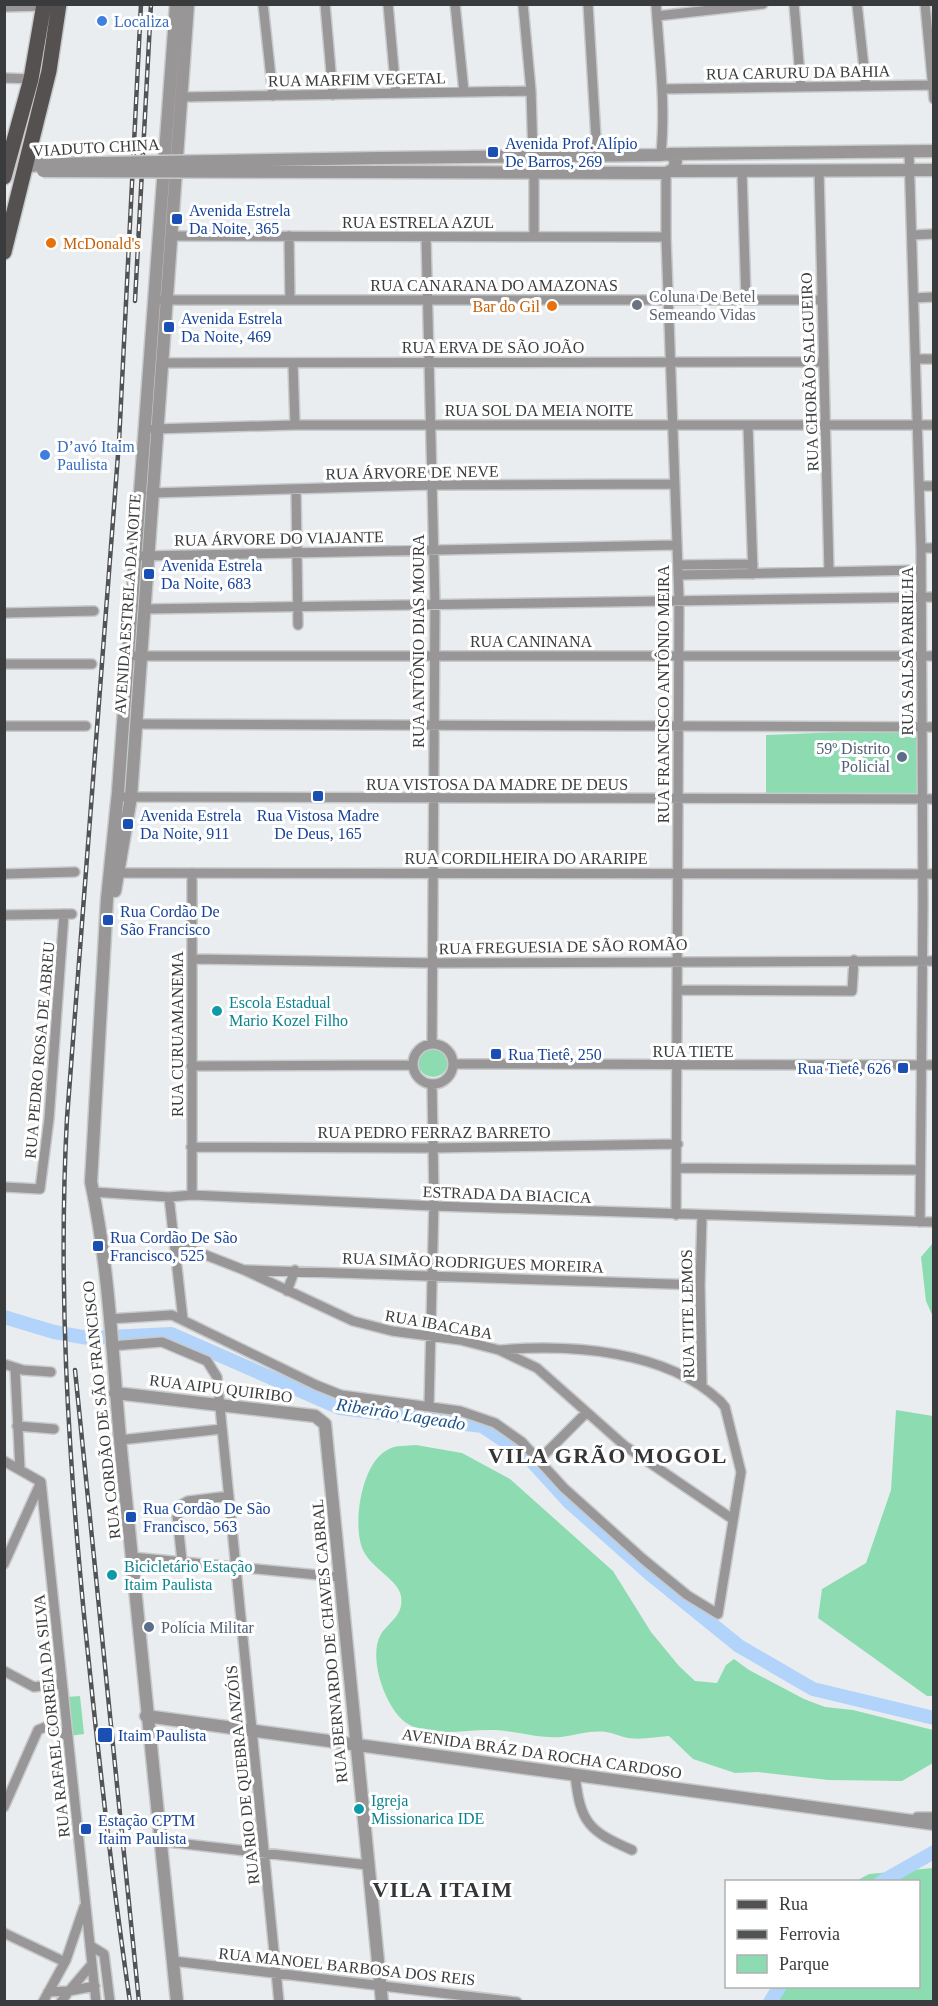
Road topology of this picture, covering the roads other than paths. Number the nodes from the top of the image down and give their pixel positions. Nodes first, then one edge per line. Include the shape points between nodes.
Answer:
1 (188, 4) edge
2 (263, 4) edge
3 (325, 4) edge
4 (388, 4) edge
5 (455, 4) edge
6 (523, 4) edge
7 (588, 4) edge
8 (656, 4) edge
9 (763, 4) edge
10 (794, 4) edge
11 (857, 4) edge
12 (926, 4) edge
13 (49, 5) edge
14 (4, 7) edge
15 (178, 8) edge
16 (657, 16) junction
17 (4, 78) edge
18 (31, 79) junction
19 (933, 85) edge
20 (866, 86) junction
21 (801, 87) junction
22 (662, 89) junction
23 (531, 91) junction
24 (464, 92) junction
25 (396, 93) junction
26 (333, 94) junction
27 (273, 96) junction
28 (183, 97) junction
29 (933, 99) edge
30 (21, 117) junction
31 (9, 142) edge
32 (933, 151) edge
33 (909, 152) junction
34 (665, 154) junction
35 (597, 155) junction
36 (533, 156) junction
37 (39, 167) junction
38 (819, 170) junction
39 (910, 170) junction
40 (933, 170) edge
41 (742, 171) junction
42 (666, 172) junction
43 (534, 173) junction
44 (4, 178) edge
45 (933, 234) edge
46 (912, 235) junction
47 (171, 236) junction
48 (289, 236) junction
49 (426, 237) junction
50 (534, 237) junction
51 (666, 237) junction
52 (4, 252) edge
53 (933, 297) edge
54 (914, 298) junction
55 (160, 299) junction
56 (290, 300) junction
57 (426, 300) junction
58 (668, 300) junction
59 (746, 300) junction
60 (822, 300) junction
61 (916, 359) junction
62 (933, 359) edge
63 (428, 362) junction
64 (670, 362) junction
65 (824, 362) junction
66 (161, 363) junction
67 (293, 363) junction
68 (295, 425) junction
69 (430, 425) junction
70 (672, 425) junction
71 (918, 425) junction
72 (933, 425) edge
73 (748, 426) junction
74 (826, 426) junction
75 (150, 429) junction
76 (673, 483) junction
77 (432, 485) junction
78 (919, 486) junction
79 (933, 486) edge
80 (296, 489) junction
81 (151, 493) junction
82 (676, 545) junction
83 (921, 548) junction
84 (933, 548) edge
85 (434, 549) junction
86 (297, 552) junction
87 (141, 556) junction
88 (678, 565) junction
89 (753, 569) junction
90 (921, 570) junction
91 (829, 572) junction
92 (678, 575) junction
93 (922, 597) junction
94 (933, 597) edge
95 (679, 599) junction
96 (435, 604) junction
97 (298, 606) junction
98 (144, 609) junction
99 (94, 611) dead end
100 (4, 613) edge
101 (298, 626) dead end
102 (134, 656) junction
103 (678, 656) junction
104 (922, 656) junction
105 (933, 656) edge
106 (435, 657) junction
107 (92, 663) dead end
108 (4, 664) edge
109 (136, 724) junction
110 (4, 726) edge
111 (86, 726) dead end
112 (433, 726) junction
113 (678, 726) junction
114 (922, 727) junction
115 (933, 727) edge
116 (118, 797) junction
117 (132, 797) junction
118 (922, 799) junction
119 (933, 799) edge
120 (433, 800) junction
121 (678, 800) junction
122 (75, 872) dead end
123 (114, 873) junction
124 (192, 873) junction
125 (433, 873) junction
126 (4, 874) edge
127 (678, 874) junction
128 (923, 874) junction
129 (933, 874) edge
130 (4, 915) edge
131 (193, 959) junction
132 (677, 960) junction
133 (854, 960) junction
134 (922, 961) junction
135 (933, 961) edge
136 (432, 963) junction
137 (677, 990) junction
138 (432, 1044) junction
139 (453, 1064) junction
140 (413, 1065) junction
141 (921, 1065) junction
142 (933, 1065) edge
143 (191, 1066) junction
144 (678, 1066) junction
145 (432, 1084) junction
146 (678, 1144) junction
147 (191, 1147) junction
148 (432, 1148) junction
149 (677, 1168) junction
150 (920, 1170) junction
151 (4, 1187) edge
152 (93, 1191) junction
153 (192, 1195) junction
154 (168, 1197) junction
155 (434, 1206) junction
156 (676, 1215) junction
157 (702, 1216) junction
158 (920, 1222) junction
159 (933, 1222) edge
160 (175, 1243) junction
161 (244, 1270) junction
162 (295, 1270) junction
163 (431, 1276) junction
164 (700, 1285) junction
165 (287, 1291) junction
166 (183, 1320) junction
167 (109, 1322) junction
168 (432, 1336) junction
169 (111, 1343) junction
170 (526, 1347) junction
171 (499, 1350) junction
172 (522, 1361) junction
173 (4, 1364) edge
174 (15, 1368) junction
175 (51, 1372) dead end
176 (702, 1386) junction
177 (115, 1393) junction
178 (220, 1405) junction
179 (429, 1407) junction
180 (586, 1413) junction
181 (322, 1420) joint
182 (17, 1426) junction
183 (54, 1428) dead end
184 (222, 1430) junction
185 (120, 1440) junction
186 (4, 1461) edge
187 (538, 1461) junction
188 (20, 1469) junction
189 (41, 1482) junction
190 (229, 1496) junction
191 (731, 1518) junction
192 (131, 1557) junction
193 (182, 1561) junction
194 (4, 1564) edge
195 (236, 1568) junction
196 (339, 1577) junction
197 (4, 1671) edge
198 (62, 1683) junction
199 (146, 1716) junction
200 (252, 1729) junction
201 (68, 1737) junction
202 (355, 1744) junction
203 (575, 1774) junction
204 (4, 1807) edge
205 (933, 1817) edge
206 (899, 1818) junction
207 (933, 1824) edge
208 (159, 1840) junction
209 (632, 1850) dead end
210 (264, 1852) junction
211 (368, 1865) junction
212 (86, 1902) junction
213 (4, 1933) edge
214 (91, 1946) junction
215 (173, 1961) junction
216 (65, 1962) junction
217 (92, 1964) junction
218 (276, 1973) junction
219 (380, 1985) junction
220 (95, 1986) junction
221 (69, 1991) junction
222 (48, 1992) junction
223 (485, 1999) edge
224 (43, 2001) edge
225 (61, 2001) edge
226 (96, 2001) edge
227 (110, 2001) edge
228 (177, 2001) edge
229 (279, 2001) edge
230 (382, 2001) edge
231 (517, 2001) edge

1 - 28 street, AVENIDA ESTRELA DA NOITE
2 - 27 street
3 - 26 street
4 - 25 street
5 - 24 street
6 - 23 street
7 - 35 street
8 - 16 street
9 - 16 street
10 - 21 street
11 - 20 street
12 - 19 street
13 - 14 street
13 - 18 main road
13 - 37 main road via 54,50 30,148
15 - 55 street, AVENIDA ESTRELA DA NOITE
16 - 22 street
17 - 18 street
18 - 30 main road
19 - 20 street, RUA CARURU DA BAHIA
19 - 29 street
20 - 21 street, RUA CARURU DA BAHIA
21 - 22 street, RUA CARURU DA BAHIA
22 - 34 street
23 - 24 street, RUA MARFIM VEGETAL
23 - 36 street
24 - 25 street, RUA MARFIM VEGETAL
25 - 26 street, RUA MARFIM VEGETAL
26 - 27 street, RUA MARFIM VEGETAL
27 - 28 street, RUA MARFIM VEGETAL
28 - 47 street, AVENIDA ESTRELA DA NOITE
30 - 31 main road
30 - 37 main road via 20,149
31 - 44 main road
32 - 33 street, VIADUTO CHINA
33 - 34 street, VIADUTO CHINA
33 - 39 street, RUA SALSA PARRILHA
34 - 35 street, VIADUTO CHINA
34 - 42 street via 656,164
34 - 42 street via 676,161
35 - 36 street, VIADUTO CHINA
36 - 37 street, VIADUTO CHINA, bridge
37 - 43 street, VIADUTO CHINA, bridge
37 - 44 main road
37 - 52 main road via 21,185
38 - 39 street, VIADUTO CHINA
38 - 41 street, VIADUTO CHINA
38 - 60 street, RUA CHORÃO SALGUEIRO
39 - 40 street, VIADUTO CHINA
39 - 46 street, RUA SALSA PARRILHA
41 - 42 street, VIADUTO CHINA
41 - 59 street
42 - 43 street, VIADUTO CHINA
42 - 51 street, RUA FRANCISCO ANTÔNIO MEIRA
43 - 50 street
45 - 46 street
46 - 54 street, RUA SALSA PARRILHA
47 - 48 street, RUA ESTRELA AZUL
47 - 55 street, AVENIDA ESTRELA DA NOITE
48 - 49 street, RUA ESTRELA AZUL
48 - 56 street
49 - 50 street, RUA ESTRELA AZUL
49 - 57 street, RUA ANTÔNIO DIAS MOURA
50 - 51 street, RUA ESTRELA AZUL
51 - 58 street, RUA FRANCISCO ANTÔNIO MEIRA
53 - 54 street
54 - 61 street, RUA SALSA PARRILHA
55 - 56 street, RUA CANARANA DO AMAZONAS
55 - 66 street, AVENIDA ESTRELA DA NOITE
55 - 75 street, AVENIDA ESTRELA DA NOITE
56 - 57 street, RUA CANARANA DO AMAZONAS
57 - 58 street, RUA CANARANA DO AMAZONAS
57 - 63 street, RUA ANTÔNIO DIAS MOURA
58 - 59 street, RUA CANARANA DO AMAZONAS
58 - 64 street, RUA FRANCISCO ANTÔNIO MEIRA
59 - 60 street, RUA CANARANA DO AMAZONAS
60 - 65 street, RUA CHORÃO SALGUEIRO
61 - 62 street
61 - 71 street, RUA SALSA PARRILHA
63 - 64 street, RUA ERVA DE SÃO JOÃO
63 - 67 street, RUA ERVA DE SÃO JOÃO
63 - 69 street, RUA ANTÔNIO DIAS MOURA
64 - 65 street, RUA ERVA DE SÃO JOÃO
64 - 70 street, RUA FRANCISCO ANTÔNIO MEIRA
65 - 74 street, RUA CHORÃO SALGUEIRO
66 - 67 street, RUA ERVA DE SÃO JOÃO
66 - 75 street, AVENIDA ESTRELA DA NOITE
67 - 68 street
68 - 69 street, RUA SOL DA MEIA NOITE
68 - 75 street, RUA SOL DA MEIA NOITE
69 - 70 street, RUA SOL DA MEIA NOITE
69 - 77 street, RUA ANTÔNIO DIAS MOURA
70 - 73 street, RUA SOL DA MEIA NOITE
70 - 76 street, RUA FRANCISCO ANTÔNIO MEIRA
71 - 72 street, RUA SOL DA MEIA NOITE
71 - 74 street, RUA SOL DA MEIA NOITE
71 - 78 street, RUA SALSA PARRILHA
73 - 74 street, RUA SOL DA MEIA NOITE
73 - 89 street
74 - 91 street, RUA CHORÃO SALGUEIRO
75 - 81 street, AVENIDA ESTRELA DA NOITE
75 - 87 street, AVENIDA ESTRELA DA NOITE
76 - 77 street, RUA ÁRVORE DE NEVE
76 - 82 street, RUA FRANCISCO ANTÔNIO MEIRA
77 - 80 street, RUA ÁRVORE DE NEVE
77 - 85 street, RUA ANTÔNIO DIAS MOURA
78 - 79 street
78 - 83 street, RUA SALSA PARRILHA
80 - 81 street, RUA ÁRVORE DE NEVE
80 - 86 street
81 - 87 street, AVENIDA ESTRELA DA NOITE
82 - 85 street, RUA ÁRVORE DO VIAJANTE
82 - 88 street, RUA FRANCISCO ANTÔNIO MEIRA
83 - 84 street
83 - 90 street, RUA SALSA PARRILHA
85 - 86 street, RUA ÁRVORE DO VIAJANTE
85 - 96 street, RUA ANTÔNIO DIAS MOURA
86 - 87 street, RUA ÁRVORE DO VIAJANTE
86 - 97 street
87 - 98 street, AVENIDA ESTRELA DA NOITE
87 - 102 street, AVENIDA ESTRELA DA NOITE
88 - 89 street
88 - 92 street, RUA FRANCISCO ANTÔNIO MEIRA
89 - 91 street
89 - 92 street
90 - 91 street
90 - 93 street, RUA SALSA PARRILHA
92 - 95 street, RUA FRANCISCO ANTÔNIO MEIRA
93 - 94 street
93 - 95 street
93 - 104 street, RUA SALSA PARRILHA
95 - 96 street
95 - 103 street, RUA FRANCISCO ANTÔNIO MEIRA
96 - 97 street
96 - 106 street, RUA ANTÔNIO DIAS MOURA
97 - 98 street
97 - 101 street
98 - 102 street, AVENIDA ESTRELA DA NOITE
99 - 100 street
102 - 106 street, RUA CANINANA
102 - 109 street, AVENIDA ESTRELA DA NOITE
102 - 116 street, AVENIDA ESTRELA DA NOITE
103 - 104 street, RUA CANINANA
103 - 106 street, RUA CANINANA
103 - 113 street, RUA FRANCISCO ANTÔNIO MEIRA
104 - 105 street, RUA CANINANA
104 - 114 street, RUA SALSA PARRILHA
106 - 112 street, RUA ANTÔNIO DIAS MOURA
107 - 108 street
109 - 112 street
109 - 117 street, AVENIDA ESTRELA DA NOITE
110 - 111 street
112 - 113 street
112 - 120 street, RUA ANTÔNIO DIAS MOURA
113 - 114 street
113 - 121 street, RUA FRANCISCO ANTÔNIO MEIRA
114 - 115 street
114 - 118 street, RUA SALSA PARRILHA
116 - 117 street, RUA VISTOSA DA MADRE DE DEUS
116 - 123 street, AVENIDA ESTRELA DA NOITE
117 - 120 street, RUA VISTOSA DA MADRE DE DEUS
117 - 123 street, AVENIDA ESTRELA DA NOITE
118 - 119 street, RUA VISTOSA DA MADRE DE DEUS
118 - 121 street, RUA VISTOSA DA MADRE DE DEUS
118 - 128 street, RUA SALSA PARRILHA
120 - 121 street, RUA VISTOSA DA MADRE DE DEUS
120 - 125 street, RUA ANTÔNIO DIAS MOURA
121 - 127 street, RUA FRANCISCO ANTÔNIO MEIRA
122 - 126 street
123 - 124 street, RUA CORDILHEIRA DO ARARIPE
123 - 152 street, RUA CORDÃO DE SÃO FRANCISCO via 107,922
124 - 125 street, RUA CORDILHEIRA DO ARARIPE
124 - 131 street, RUA CURUAMANEMA
125 - 127 street, RUA CORDILHEIRA DO ARARIPE
125 - 136 street, RUA ANTÔNIO DIAS MOURA
127 - 128 street, RUA CORDILHEIRA DO ARARIPE
127 - 132 street, RUA FRANCISCO ANTÔNIO MEIRA
128 - 129 street, RUA CORDILHEIRA DO ARARIPE
128 - 134 street, RUA SALSA PARRILHA
130 - 151 street, RUA PEDRO ROSA DE ABREU via 68,914 40,1189
131 - 136 street, RUA FREGUESIA DE SÃO ROMÃO
131 - 143 street, RUA CURUAMANEMA
132 - 133 street, RUA FREGUESIA DE SÃO ROMÃO
132 - 136 street, RUA FREGUESIA DE SÃO ROMÃO
132 - 137 street, RUA FRANCISCO ANTÔNIO MEIRA
133 - 134 street, RUA FREGUESIA DE SÃO ROMÃO
133 - 137 street via 852,991
134 - 135 street, RUA FREGUESIA DE SÃO ROMÃO
134 - 141 street, RUA SALSA PARRILHA
136 - 138 street, RUA ANTÔNIO DIAS MOURA
137 - 144 street, RUA FRANCISCO ANTÔNIO MEIRA
138 - 139 street via 444,1048
138 - 140 street via 416,1053
139 - 144 street, RUA TIETE
139 - 145 street via 449,1077
140 - 143 street
140 - 145 street via 421,1081
141 - 142 street, RUA TIETE
141 - 144 street, RUA TIETE
141 - 150 street, RUA SALSA PARRILHA
143 - 147 street, RUA CURUAMANEMA
144 - 146 street, RUA FRANCISCO ANTÔNIO MEIRA
145 - 148 street
146 - 148 street, RUA PEDRO FERRAZ BARRETO
146 - 149 street, RUA FRANCISCO ANTÔNIO MEIRA
147 - 148 street, RUA PEDRO FERRAZ BARRETO
147 - 153 street, RUA CURUAMANEMA
148 - 155 street
149 - 150 street
149 - 156 street, RUA FRANCISCO ANTÔNIO MEIRA
150 - 158 street, RUA SALSA PARRILHA
152 - 154 street, ESTRADA DA BIACICA
152 - 167 street, RUA CORDÃO DE SÃO FRANCISCO
153 - 154 street, ESTRADA DA BIACICA
153 - 155 street, ESTRADA DA BIACICA
154 - 160 street
155 - 156 street, ESTRADA DA BIACICA
155 - 163 street
156 - 157 street, ESTRADA DA BIACICA
157 - 158 street, ESTRADA DA BIACICA
157 - 164 street, RUA TITE LEMOS
158 - 159 street, ESTRADA DA BIACICA
160 - 161 street, RUA IBACABA
160 - 166 street
161 - 162 street, RUA SIMÃO RODRIGUES MOREIRA
161 - 165 street, RUA IBACABA
162 - 163 street, RUA SIMÃO RODRIGUES MOREIRA
162 - 165 street
163 - 164 street, RUA SIMÃO RODRIGUES MOREIRA
163 - 168 street
164 - 176 street, RUA TITE LEMOS
165 - 168 street, RUA IBACABA via 353,1321
166 - 167 street via 164,1314
166 - 179 street via 341,1395
167 - 169 street, RUA CORDÃO DE SÃO FRANCISCO
168 - 171 street, RUA IBACABA
168 - 179 street
169 - 177 street, RUA CORDÃO DE SÃO FRANCISCO
169 - 178 street, RUA RIO DE QUEBRA ANZÓIS via 162,1342 207,1361 217,1377
170 - 171 street
170 - 172 street
170 - 176 street via 558,1346 635,1359 682,1372
171 - 172 street, RUA IBACABA
172 - 180 street, RUA IBACABA via 537,1368
173 - 174 street
174 - 175 street
174 - 182 street
176 - 191 street, RUA TITE LEMOS via 725,1407 740,1464
177 - 178 street, RUA AIPU QUIRIBO
177 - 185 street, RUA CORDÃO DE SÃO FRANCISCO
178 - 181 street, RUA AIPU QUIRIBO
178 - 184 street, RUA RIO DE QUEBRA ANZÓIS
179 - 187 street via 460,1411 495,1423 522,1442
180 - 187 street
180 - 191 street, RUA IBACABA via 625,1446
181 - 196 street, RUA BERNARDO DE CHAVES CABRAL via 326,1428
182 - 183 street
182 - 188 street
184 - 185 street
184 - 190 street, RUA RIO DE QUEBRA ANZÓIS
185 - 192 street, RUA CORDÃO DE SÃO FRANCISCO
186 - 188 street
187 - 191 street, RUA TITE LEMOS via 643,1559 718,1614
188 - 189 street
189 - 194 street
189 - 198 street, RUA RAFAEL CORREIA DA SILVA
190 - 193 street via 188,1501 179,1506
190 - 195 street, RUA RIO DE QUEBRA ANZÓIS
192 - 193 street
192 - 199 street, RUA CORDÃO DE SÃO FRANCISCO
193 - 195 street
195 - 196 street
195 - 200 street, RUA RIO DE QUEBRA ANZÓIS
196 - 202 street, RUA BERNARDO DE CHAVES CABRAL
197 - 198 street via 34,1687
198 - 201 street, RUA RAFAEL CORREIA DA SILVA
199 - 200 street, AVENIDA BRÁZ DA ROCHA CARDOSO
199 - 208 street, RUA CORDÃO DE SÃO FRANCISCO
200 - 202 street, AVENIDA BRÁZ DA ROCHA CARDOSO
200 - 210 street, RUA RIO DE QUEBRA ANZÓIS
201 - 204 street via 50,1725 38,1730
201 - 212 street, RUA RAFAEL CORREIA DA SILVA
202 - 203 street, AVENIDA BRÁZ DA ROCHA CARDOSO
202 - 211 street, RUA BERNARDO DE CHAVES CABRAL
203 - 206 street, AVENIDA BRÁZ DA ROCHA CARDOSO
203 - 209 street via 584,1819 595,1832
205 - 206 street
206 - 207 street, AVENIDA BRÁZ DA ROCHA CARDOSO
208 - 210 street
208 - 215 street, RUA CORDÃO DE SÃO FRANCISCO
210 - 211 street
210 - 218 street, RUA RIO DE QUEBRA ANZÓIS
211 - 219 street, RUA BERNARDO DE CHAVES CABRAL
212 - 214 street, RUA RAFAEL CORREIA DA SILVA
212 - 216 street
213 - 216 street
214 - 217 street, RUA RAFAEL CORREIA DA SILVA
214 - 227 street, RUA RAFAEL CORREIA DA SILVA via 104,1954
215 - 218 street, RUA MANOEL BARBOSA DOS REIS
215 - 228 street, RUA CORDÃO DE SÃO FRANCISCO
216 - 222 street
217 - 220 street, RUA RAFAEL CORREIA DA SILVA
217 - 221 street
218 - 219 street, RUA MANOEL BARBOSA DOS REIS
218 - 229 street, RUA RIO DE QUEBRA ANZÓIS
219 - 223 street, RUA MANOEL BARBOSA DOS REIS
219 - 230 street, RUA BERNARDO DE CHAVES CABRAL
220 - 221 street
220 - 226 street, RUA RAFAEL CORREIA DA SILVA
221 - 222 street
221 - 225 street
222 - 224 street
223 - 231 street, RUA MANOEL BARBOSA DOS REIS

